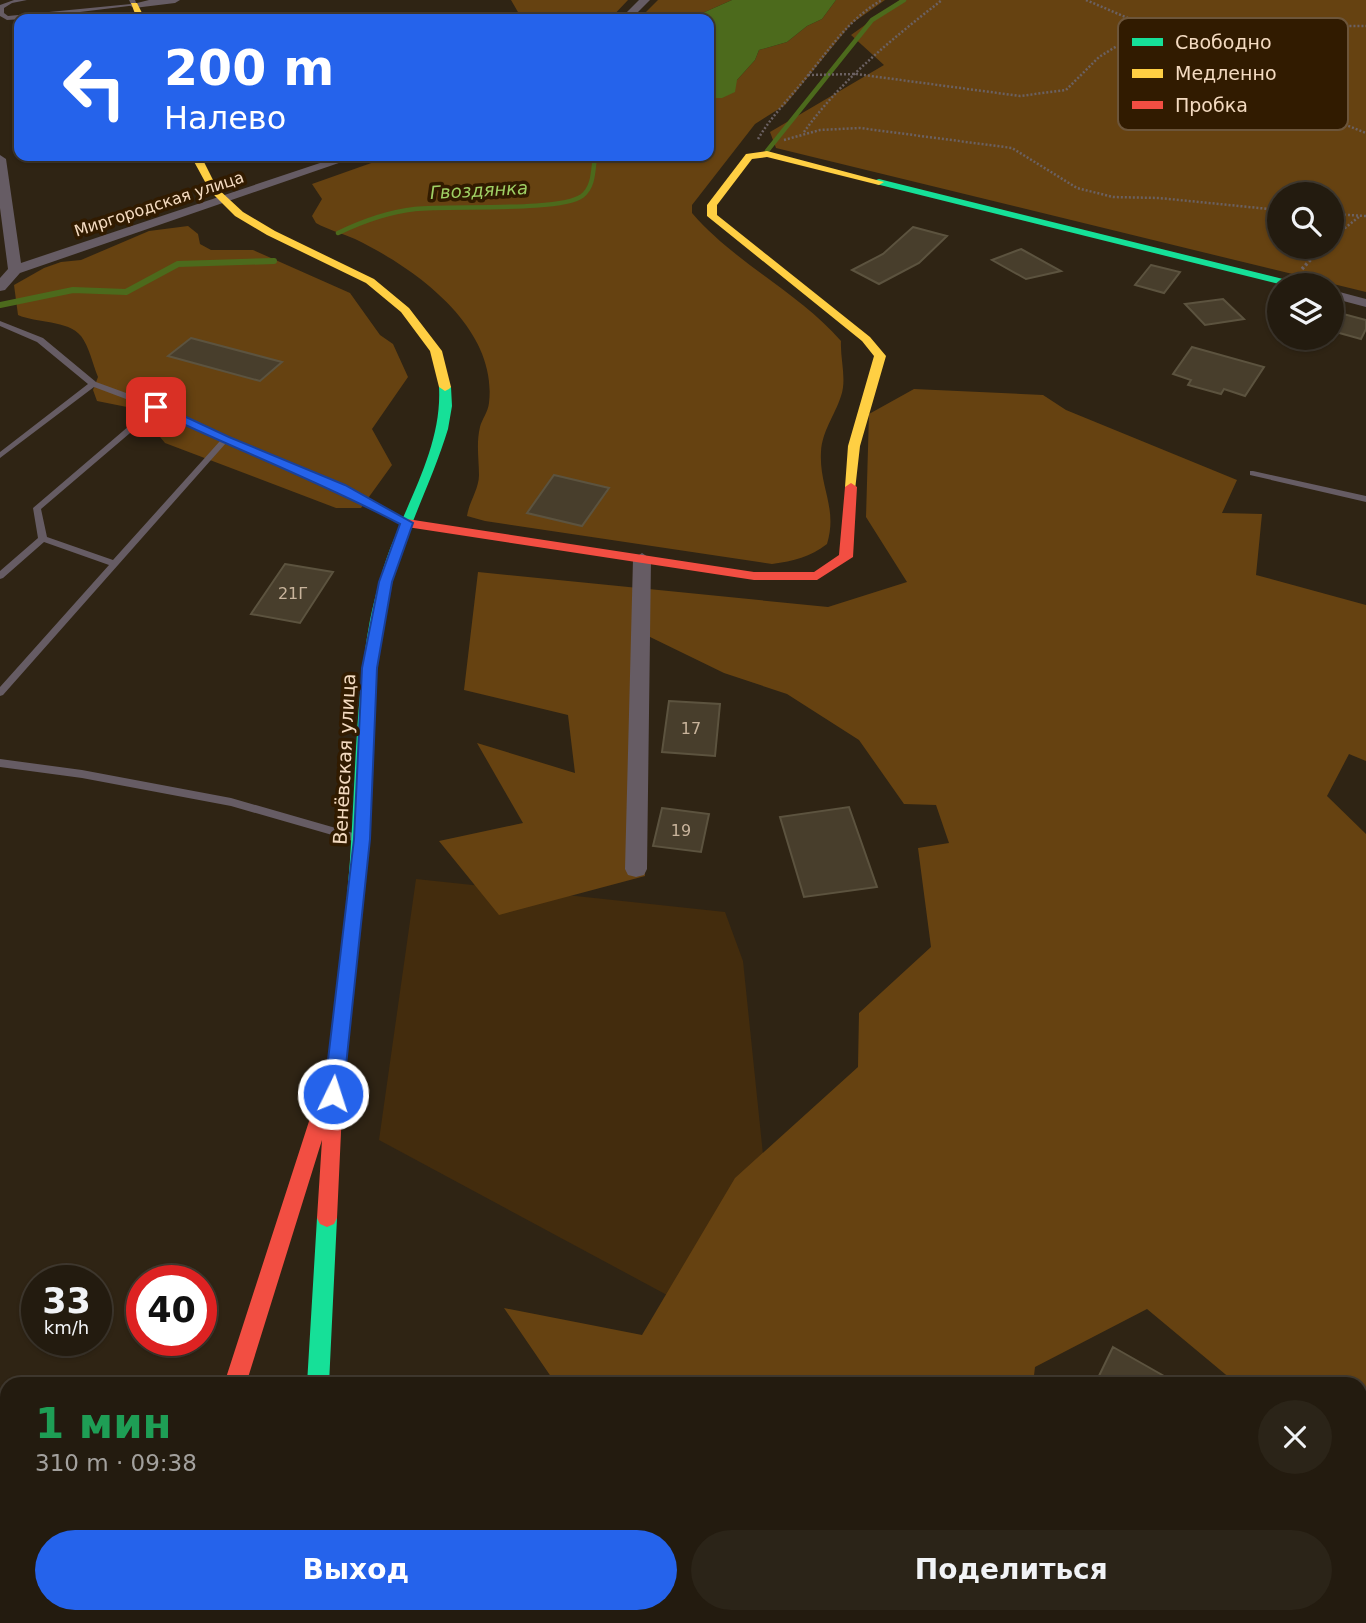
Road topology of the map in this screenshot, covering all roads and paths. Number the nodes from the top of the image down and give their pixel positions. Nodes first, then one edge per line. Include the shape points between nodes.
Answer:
1 (24, 0) edge
2 (175, 0) edge
3 (645, 0) edge
4 (882, 0) edge
5 (942, 0) edge
6 (1086, 0) edge
7 (136, 8) edge
8 (66, 14) edge
9 (630, 14) edge
10 (14, 18) edge
11 (1128, 18) edge
12 (1348, 26) edge
13 (1366, 26) edge
14 (1118, 46) edge
15 (856, 74) junction
16 (808, 75) junction
17 (770, 118) dead end
18 (1348, 126) edge
19 (1366, 133) edge
20 (791, 137) junction
21 (782, 140) dead end
22 (0, 159) edge
23 (198, 161) edge
24 (339, 161) edge
25 (223, 201) junction
26 (1267, 209) edge
27 (1344, 215) edge
28 (1366, 216) edge
29 (1359, 217) junction
30 (1344, 229) edge
31 (1313, 259) edge
32 (15, 270) junction
33 (1267, 273) edge
34 (1301, 273) edge
35 (0, 287) edge
36 (1344, 298) edge
37 (1366, 303) edge
38 (0, 323) edge
39 (93, 384) junction
40 (156, 407) junction
41 (225, 440) junction
42 (0, 456) edge
43 (1253, 472) dead end
44 (1366, 499) edge
45 (407, 523) junction
46 (43, 539) junction
47 (642, 559) junction
48 (115, 564) junction
49 (0, 576) edge
50 (0, 693) edge
51 (0, 763) edge
52 (362, 839) junction
53 (636, 869) dead end
54 (335, 1068) junction
55 (320, 1352) junction
56 (303, 1373) dead end
57 (237, 1377) edge
58 (318, 1377) edge

1 - 10 lane via 1,8 7,18
2 - 7 street
3 - 9 street
4 - 16 path via 841,32
5 - 15 path
6 - 11 path
7 - 8 lane
12 - 13 path
14 - 15 path via 1099,57 1066,90 1020,96
15 - 16 path
15 - 20 path via 806,131
16 - 17 path
18 - 19 path
20 - 21 path
20 - 26 path via 860,128 1012,148 1077,188 1114,197
22 - 32 street
23 - 25 street, Венёвская улица
24 - 25 street, Миргородская улица
25 - 32 street, Миргородская улица
25 - 45 street, Венёвская улица via 256,225 345,267 389,294 436,351 448,400
27 - 29 path
28 - 29 path
29 - 30 path
31 - 34 path
32 - 35 street
33 - 47 street via 767,154 749,156 712,205 712,216 866,339 880,356 854,446 846,557 817,576 754,576
36 - 37 street
38 - 39 lane via 40,340
39 - 40 lane
39 - 42 lane
40 - 41 lane
40 - 46 lane via 37,508
41 - 45 lane via 341,488
41 - 48 lane
43 - 44 lane
45 - 47 street
45 - 52 street, Венёвская улица via 385,582 369,668
46 - 48 lane
46 - 49 lane
47 - 53 street
48 - 50 lane
51 - 52 lane via 231,802
52 - 54 street, Венёвская улица
54 - 55 street, Венёвская улица
54 - 57 street, Венёвская улица
55 - 56 street
55 - 58 street, Венёвская улица

